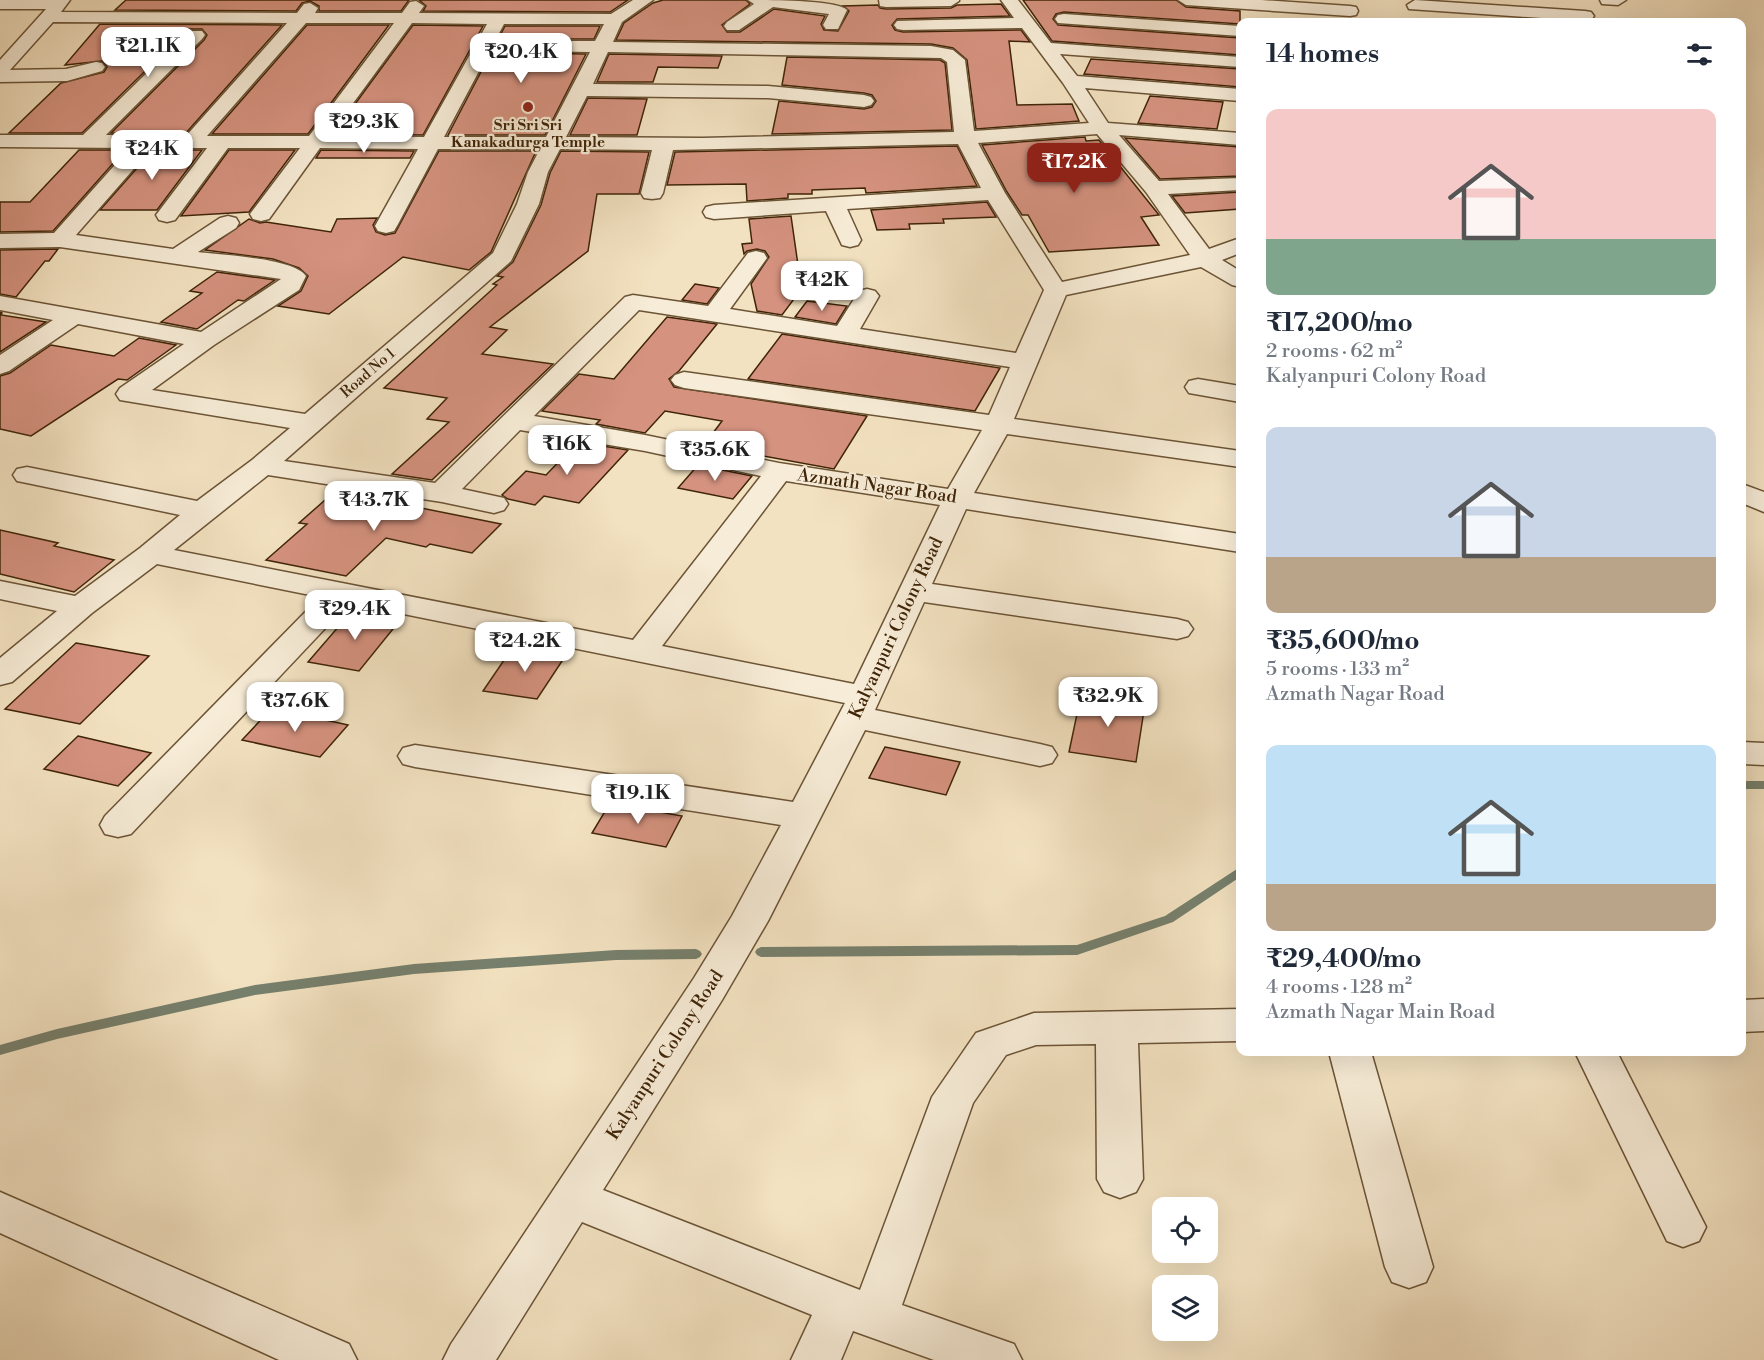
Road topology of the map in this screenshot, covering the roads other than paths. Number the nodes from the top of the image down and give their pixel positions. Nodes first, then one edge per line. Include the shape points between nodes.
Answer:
1 (318, 0) edge
2 (421, 0) edge
3 (645, 0) edge
4 (1010, 0) edge
5 (1186, 0) edge
6 (1608, 0) edge
7 (1618, 0) edge
8 (763, 1) edge
9 (965, 1) edge
10 (987, 1) edge
11 (61, 2) edge
12 (886, 2) dead end
13 (1415, 2) edge
14 (0, 4) edge
15 (1350, 11) edge
16 (1147, 16) junction
17 (1585, 16) dead end
18 (46, 17) junction
19 (301, 18) junction
20 (406, 18) junction
21 (499, 18) junction
22 (1417, 18) edge
23 (615, 19) junction
24 (1064, 19) dead end
25 (832, 25) dead end
26 (903, 25) dead end
27 (734, 26) dead end
28 (1236, 30) edge
29 (196, 35) dead end
30 (1036, 35) junction
31 (529, 46) dead end
32 (602, 48) junction
33 (822, 50) junction
34 (940, 53) junction
35 (1131, 54) junction
36 (1236, 62) edge
37 (96, 67) dead end
38 (0, 71) edge
39 (0, 76) edge
40 (1071, 81) junction
41 (821, 85) junction
42 (581, 90) junction
43 (743, 92) junction
44 (1236, 95) edge
45 (864, 101) dead end
46 (1102, 128) junction
47 (965, 138) junction
48 (1236, 139) edge
49 (90, 140) junction
50 (0, 141) edge
51 (147, 141) junction
52 (192, 141) junction
53 (223, 141) junction
54 (314, 141) junction
55 (432, 142) junction
56 (553, 142) junction
57 (664, 144) junction
58 (703, 144) junction
59 (1236, 184) edge
60 (1153, 188) junction
61 (652, 193) dead end
62 (994, 193) junction
63 (834, 204) junction
64 (714, 212) dead end
65 (261, 214) dead end
66 (167, 215) dead end
67 (228, 223) dead end
68 (386, 226) dead end
69 (60, 240) junction
70 (850, 240) dead end
71 (0, 241) edge
72 (1236, 247) edge
73 (177, 256) junction
74 (756, 258) dead end
75 (1204, 259) junction
76 (1236, 278) edge
77 (1056, 290) junction
78 (867, 296) dead end
79 (0, 303) edge
80 (714, 314) junction
81 (73, 316) junction
82 (845, 334) junction
83 (205, 340) junction
84 (1026, 362) junction
85 (0, 366) edge
86 (684, 380) dead end
87 (1198, 387) dead end
88 (1236, 393) edge
89 (514, 421) junction
90 (309, 423) junction
91 (998, 425) junction
92 (1236, 458) edge
93 (262, 466) junction
94 (779, 471) junction
95 (27, 475) dead end
96 (442, 493) junction
97 (1746, 495) edge
98 (957, 498) junction
99 (1764, 503) edge
100 (494, 504) dead end
101 (202, 511) junction
102 (1236, 542) edge
103 (151, 555) junction
104 (0, 590) edge
105 (914, 591) junction
106 (342, 592) junction
107 (81, 606) junction
108 (1177, 628) dead end
109 (641, 652) junction
110 (0, 675) edge
111 (860, 707) junction
112 (1746, 753) edge
113 (1764, 754) edge
114 (1040, 755) dead end
115 (415, 756) dead end
116 (804, 816) junction
117 (118, 825) dead end
118 (1764, 1015) edge
119 (1746, 1016) edge
120 (1236, 1025) edge
121 (1118, 1027) junction
122 (1351, 1056) edge
123 (1598, 1056) edge
124 (1120, 1179) dead end
125 (573, 1198) junction
126 (0, 1212) edge
127 (1683, 1227) dead end
128 (1409, 1267) dead end
129 (857, 1311) junction
130 (332, 1360) edge
131 (468, 1360) edge
132 (816, 1360) edge
133 (997, 1360) edge

1 - 19 street
2 - 20 street
3 - 23 street
4 - 10 street
4 - 30 street
5 - 15 street
6 - 7 street
8 - 25 street via 839,10
8 - 27 street
9 - 12 street
11 - 14 street
11 - 18 street
13 - 17 street
13 - 22 street
16 - 24 street
16 - 28 street
16 - 35 street
18 - 19 street
18 - 38 street
19 - 20 street
19 - 52 street
20 - 21 street
20 - 54 street
21 - 23 street
21 - 55 street
23 - 32 street, Road No 1
26 - 30 street
29 - 49 street
30 - 34 street via 969,35 964,37 962,48
30 - 35 street
30 - 40 street
31 - 32 street
32 - 33 street
32 - 42 street, Road No 1
33 - 34 street
33 - 41 street
34 - 47 street via 956,60
35 - 36 street
37 - 39 street via 67,75
40 - 44 street
40 - 46 street
41 - 43 street
41 - 45 street
42 - 43 street
42 - 56 street, Road No 1
43 - 58 street via 714,116
46 - 47 street
46 - 48 street
46 - 60 street
47 - 58 street
47 - 62 street
49 - 50 street
49 - 51 street
51 - 52 street
51 - 69 street
52 - 53 street
53 - 54 street
53 - 66 street
54 - 55 street
54 - 65 street
55 - 56 street
55 - 68 street
56 - 57 street
56 - 90 street, Road No 1 via 503,256
57 - 58 street
57 - 61 street
59 - 60 street
60 - 75 street
62 - 63 street
62 - 77 street
63 - 64 street
63 - 70 street
67 - 73 street
69 - 71 street
69 - 73 street
72 - 75 street
73 - 83 street via 284,271 294,276 291,285
74 - 80 street
75 - 76 street
75 - 77 street
77 - 84 street, Kalyanpuri Colony Road
78 - 82 street
79 - 81 street
80 - 82 street
80 - 89 street via 633,302
81 - 83 street
81 - 85 street
82 - 84 street
83 - 90 street via 129,394
84 - 91 street, Kalyanpuri Colony Road
86 - 91 street
87 - 88 street
89 - 94 street, Azmath Nagar Road
89 - 96 street
90 - 93 street, Road No 1
91 - 92 street
91 - 98 street, Kalyanpuri Colony Road
93 - 96 street
93 - 101 street, Road No 1
94 - 98 street, Azmath Nagar Road
94 - 109 street
95 - 101 street
96 - 100 street
97 - 99 street
98 - 102 street, Azmath Nagar Road
98 - 105 street, Kalyanpuri Colony Road
101 - 103 street, Road No 1
103 - 106 street
103 - 107 street, Road No 1
104 - 107 street
105 - 108 street
105 - 111 street, Kalyanpuri Colony Road
106 - 109 street
106 - 117 street
107 - 110 street, Road No 1
109 - 111 street
111 - 114 street
111 - 116 street, Kalyanpuri Colony Road
112 - 113 street
115 - 116 street
116 - 125 street, Kalyanpuri Colony Road via 708,989
118 - 119 street
120 - 121 street
121 - 124 street
121 - 129 street via 1034,1029 991,1044 954,1097
122 - 128 street
123 - 127 street
125 - 129 street
125 - 131 street, Kalyanpuri Colony Road
126 - 130 street
129 - 132 street
129 - 133 street

